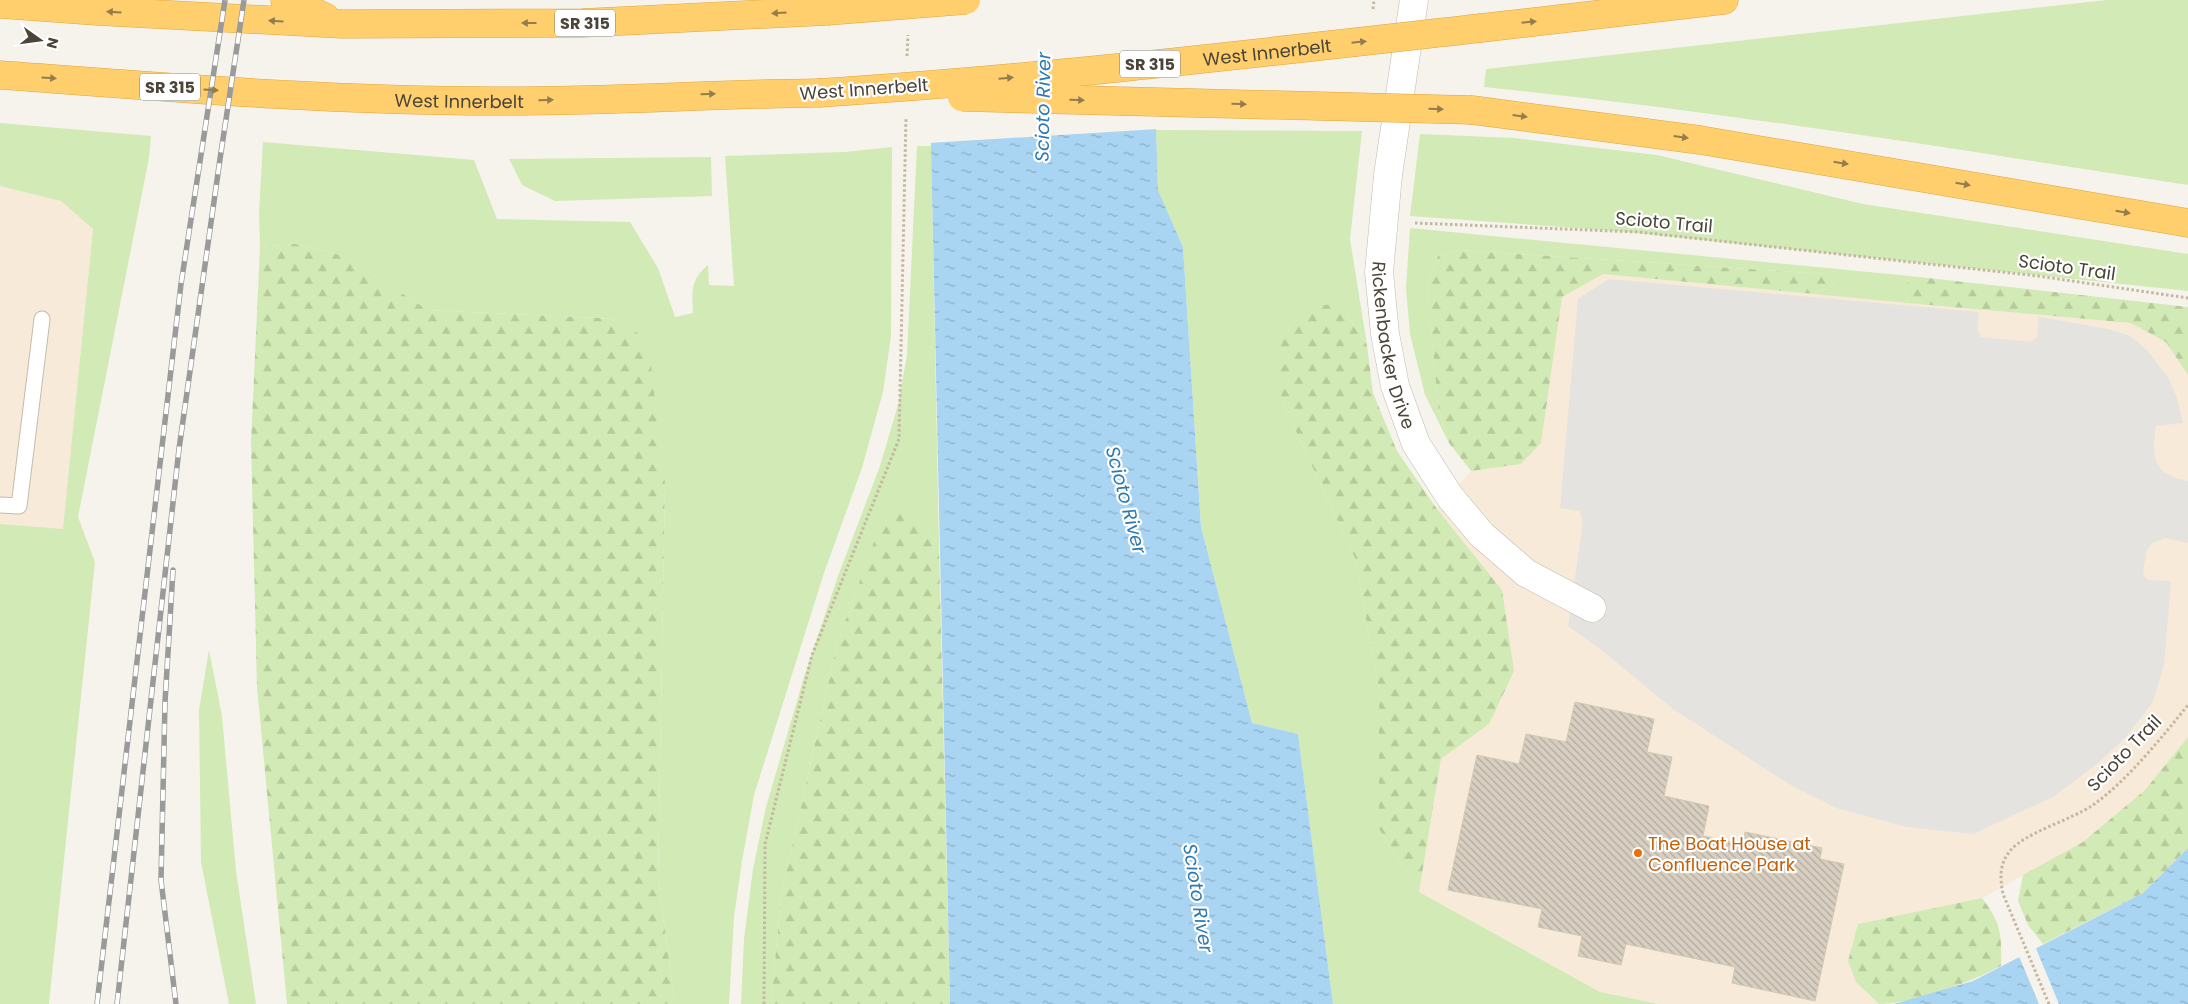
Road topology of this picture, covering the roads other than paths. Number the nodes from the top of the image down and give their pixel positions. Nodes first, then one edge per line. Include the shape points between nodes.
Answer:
1 (285, 0) edge
2 (893, 0) edge
3 (966, 0) edge
4 (1414, 0) edge
5 (1724, 0) edge
6 (0, 4) edge
7 (827, 11) junction
8 (342, 24) junction
9 (0, 74) edge
10 (818, 93) junction
11 (2188, 223) edge
12 (42, 319) dead end
13 (0, 505) edge
14 (1592, 608) dead end

1 - 8 highway
2 - 7 highway, bridge
3 - 7 highway, SR 315, bridge
4 - 14 street, Rickenbacker Drive via 1382,222 1379,272 1385,334 1395,386 1416,444 1450,497 1482,535 1526,573
10 -> 5 highway, West Innerbelt / SR 315, bridge via 1223,57
8 -> 6 highway, SR 315
7 -> 8 highway, SR 315 via 582,23
9 -> 10 highway, West Innerbelt / SR 315 via 350,98 494,101
10 -> 11 highway, bridge via 1472,110 1709,142
12 - 13 lane via 20,506

